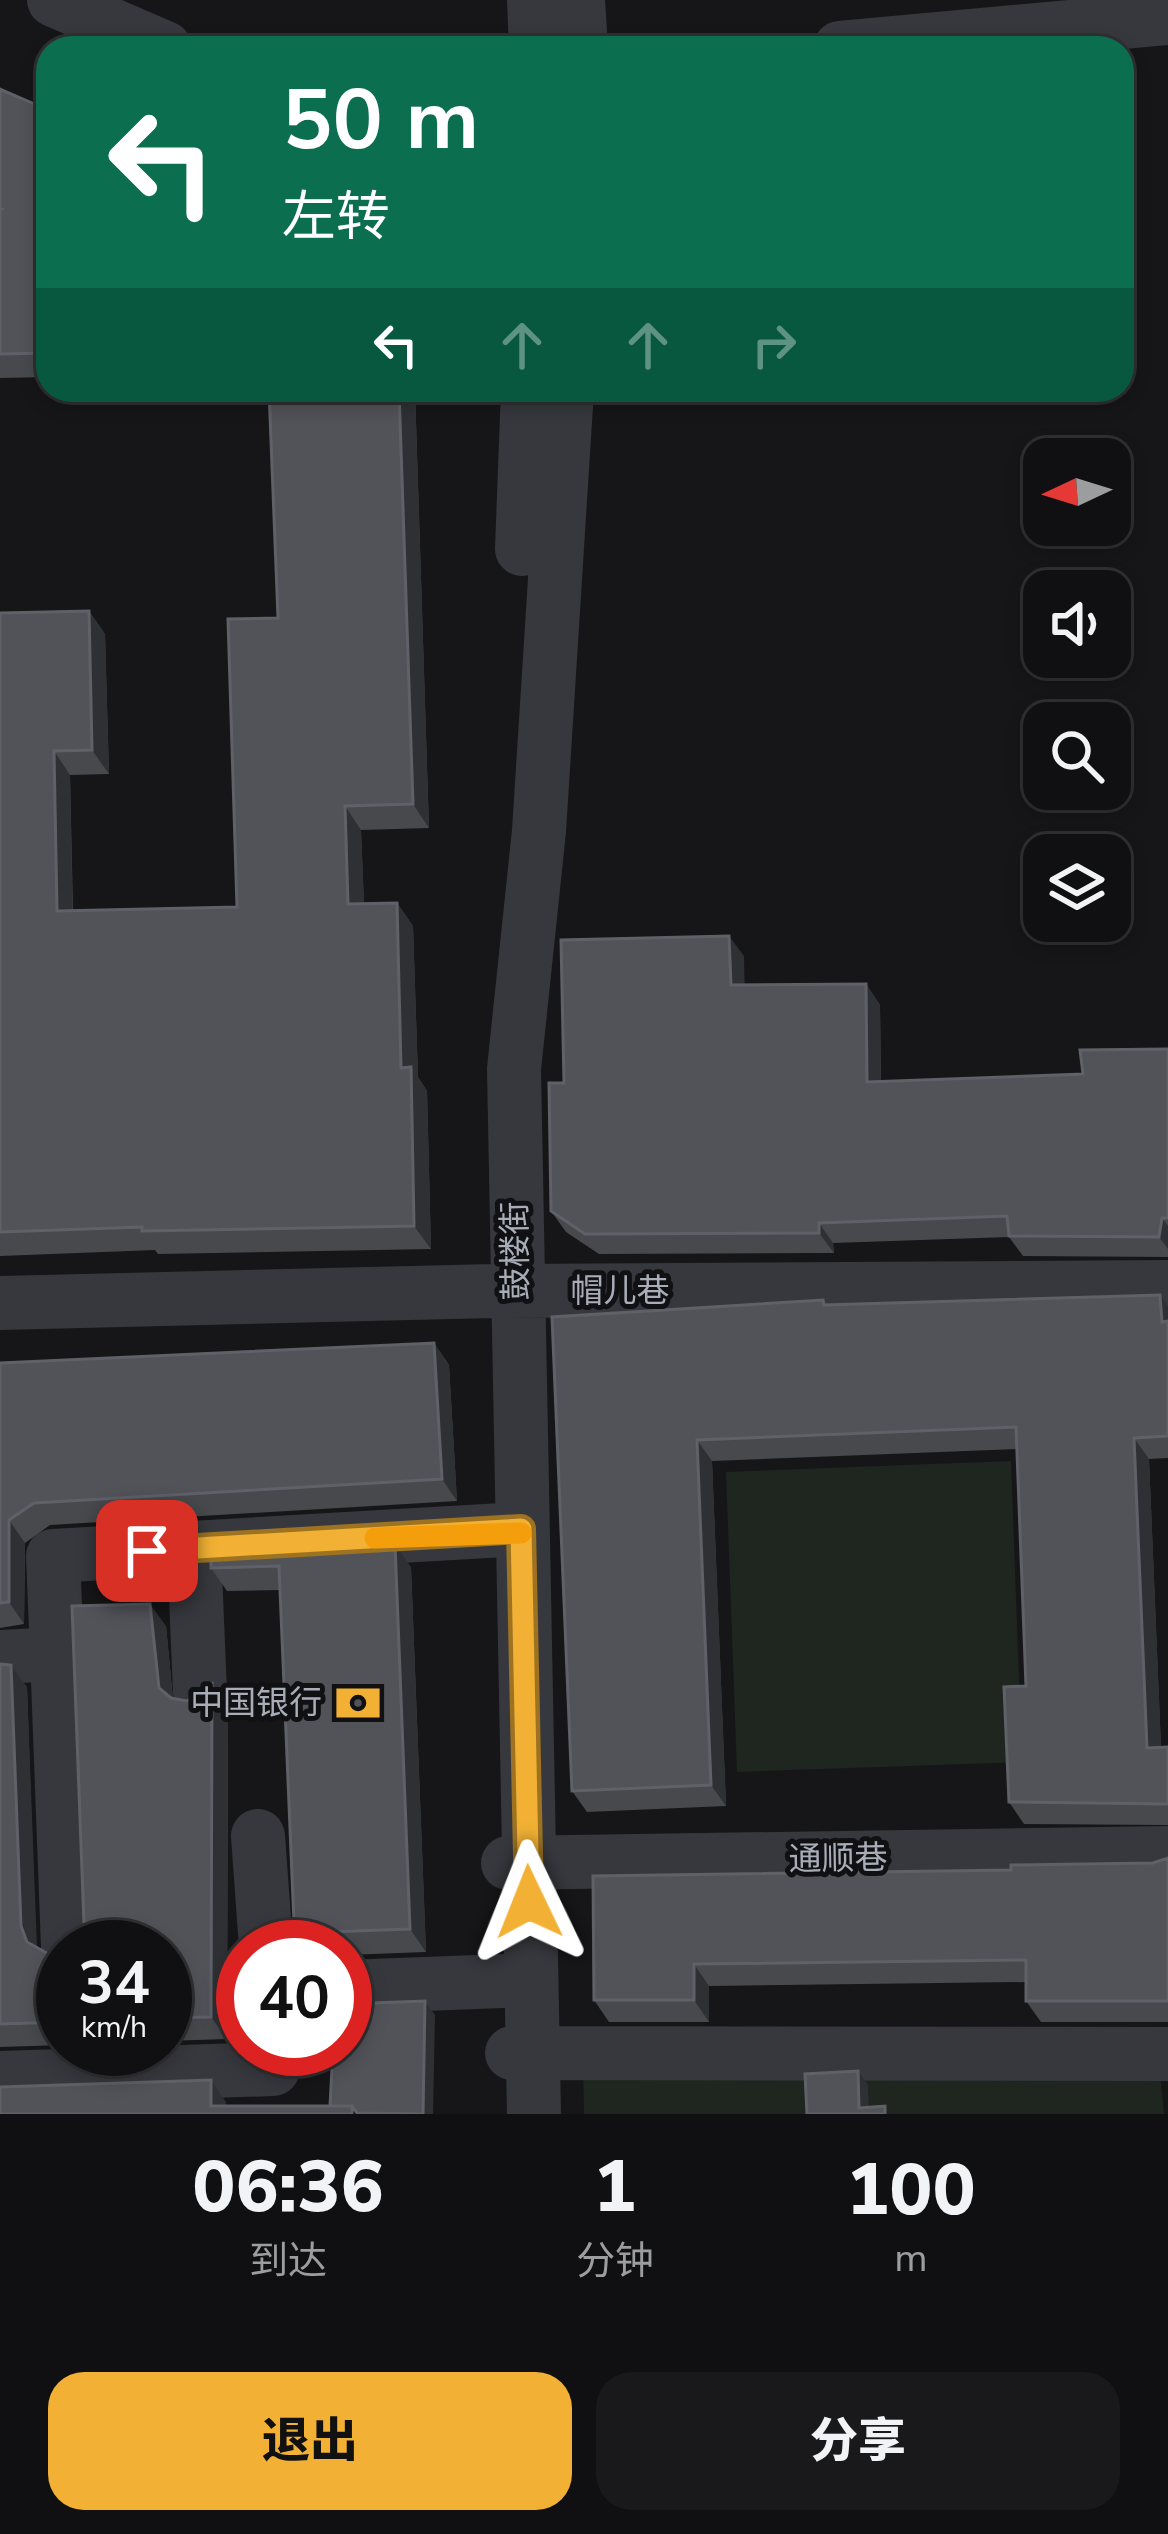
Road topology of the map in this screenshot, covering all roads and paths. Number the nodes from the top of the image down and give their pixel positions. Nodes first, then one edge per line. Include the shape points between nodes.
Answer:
1 (11, 0) edge
2 (54, 0) edge
3 (534, 0) edge
4 (578, 0) edge
5 (1168, 18) edge
6 (83, 36) edge
7 (136, 36) edge
8 (536, 36) edge
9 (580, 36) edge
10 (972, 36) edge
11 (1168, 47) edge
12 (1134, 50) edge
13 (527, 402) edge
14 (566, 402) edge
15 (1168, 1287) edge
16 (505, 1292) junction
17 (0, 1303) edge
18 (511, 1530) junction
19 (194, 1549) junction
20 (57, 1654) junction
21 (0, 1657) edge
22 (200, 1692) edge
23 (258, 1836) dead end
24 (1168, 1853) edge
25 (518, 1864) junction
26 (67, 1920) edge
27 (264, 1920) edge
28 (521, 1980) junction
29 (372, 1986) edge
30 (522, 2053) junction
31 (1168, 2054) edge
32 (36, 2070) edge
33 (0, 2078) edge
34 (513, 2114) edge
35 (534, 2114) edge

1 - 6 street
2 - 7 street
3 - 8 street
4 - 9 street
5 - 10 street
11 - 12 street
13 - 16 street, 鼓楼街 via 494,1075
14 - 16 street, 鼓楼街 via 514,1069
15 - 16 street, 帽儿巷
16 - 17 street, 帽儿巷
16 - 18 street, 鼓楼街
18 - 19 street
18 - 25 street, 鼓楼街
19 - 20 street via 53,1556
19 - 22 street
20 - 21 street
20 - 26 street
23 - 27 street
24 - 25 street, 通顺巷
25 - 28 street, 鼓楼街
28 - 29 street
28 - 30 street, 鼓楼街
30 - 31 street
30 - 34 street, 鼓楼街
30 - 35 street, 鼓楼街
32 - 33 street

